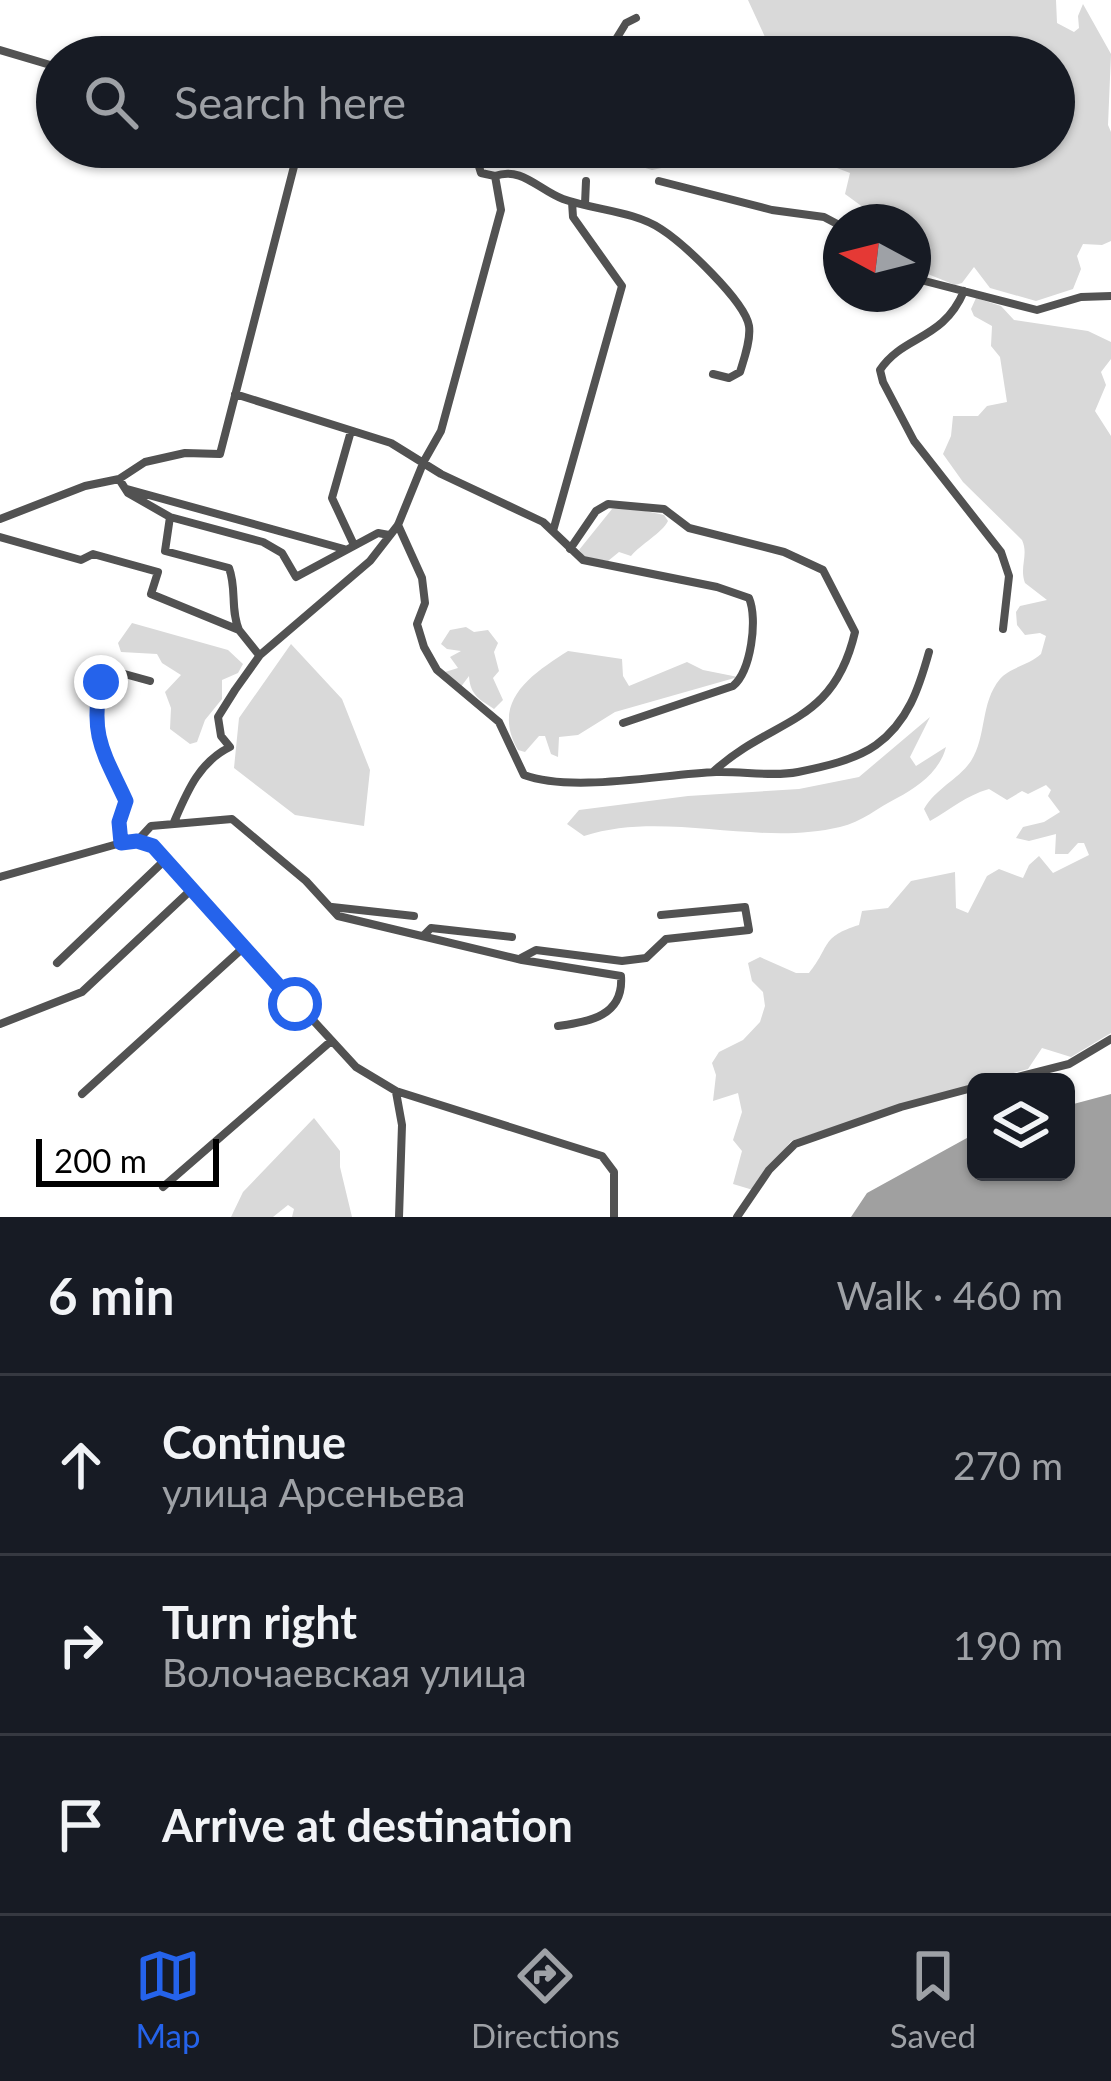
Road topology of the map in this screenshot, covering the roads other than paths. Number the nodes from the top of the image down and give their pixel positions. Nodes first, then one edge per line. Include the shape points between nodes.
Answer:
1 (636, 18) dead end
2 (618, 36) edge
3 (0, 50) edge
4 (36, 61) edge
5 (294, 168) edge
6 (480, 168) edge
7 (495, 176) junction
8 (586, 181) dead end
9 (659, 181) dead end
10 (572, 202) junction
11 (585, 204) junction
12 (823, 217) edge
13 (931, 283) edge
14 (964, 291) junction
15 (1111, 296) edge
16 (713, 374) dead end
17 (235, 394) junction
18 (351, 430) junction
19 (424, 461) junction
20 (119, 479) junction
21 (126, 489) junction
22 (170, 517) junction
23 (0, 519) edge
24 (398, 525) junction
25 (553, 531) junction
26 (390, 535) junction
27 (0, 537) edge
28 (350, 547) junction
29 (570, 549) junction
30 (164, 551) junction
31 (158, 572) junction
32 (1003, 629) dead end
33 (239, 630) junction
34 (929, 652) dead end
35 (260, 656) junction
36 (150, 681) dead end
37 (623, 723) dead end
38 (713, 772) junction
39 (174, 822) junction
40 (137, 841) junction
41 (121, 843) junction
42 (166, 860) junction
43 (0, 877) edge
44 (192, 888) junction
45 (330, 907) junction
46 (661, 915) dead end
47 (414, 916) dead end
48 (422, 937) junction
49 (512, 937) dead end
50 (244, 947) junction
51 (520, 959) junction
52 (57, 963) dead end
53 (0, 1024) edge
54 (557, 1026) dead end
55 (1111, 1040) edge
56 (330, 1042) junction
57 (1033, 1073) edge
58 (967, 1090) edge
59 (395, 1091) junction
60 (82, 1094) dead end
61 (163, 1187) dead end
62 (399, 1217) edge
63 (614, 1217) edge
64 (737, 1217) edge

1 - 2 street
3 - 4 street
5 - 17 street
6 - 7 street
7 - 10 street via 519,174
7 - 19 street via 501,210 441,430
8 - 11 street
9 - 12 street
10 - 11 street
10 - 25 street via 573,217 622,286
11 - 16 street via 660,228 729,291 748,326 746,347 740,372
13 - 14 street
14 - 15 street via 1037,310
14 - 32 street via 943,326 880,370 914,441 1001,553 1009,576
17 - 18 street
17 - 20 street via 220,454 176,454
18 - 19 street
18 - 28 street via 332,498
19 - 24 street
19 - 25 street
20 - 21 street
20 - 23 street
21 - 22 street
21 - 28 street
22 - 28 street via 263,542 296,577
22 - 30 street
24 - 26 street
24 - 38 street via 422,578 417,624 424,646 437,670 499,722 524,775 541,781
25 - 29 street
26 - 28 street
26 - 35 street
27 - 31 street
29 - 37 street via 583,560 717,587 753,604 743,678
29 - 38 street via 608,504 664,509 689,528 784,551 823,570 855,632 848,662 812,711
30 - 31 street
30 - 33 street via 229,568
31 - 33 street via 151,594
33 - 35 street
34 - 38 street via 902,720 874,747 793,773
35 - 39 street via 218,717 230,747 212,756
36 - 41 street via 110,670 100,687 99,747 126,801
39 - 40 street via 152,826
39 - 45 street via 232,819
40 - 41 street
40 - 42 street
41 - 43 street
42 - 44 street
42 - 52 street
44 - 50 street
44 - 53 street via 82,992
45 - 47 street
45 - 48 street via 338,916
46 - 51 street via 746,907 749,930 666,939 646,958 536,950
48 - 49 street via 431,928
48 - 51 street
50 - 56 street
50 - 60 street
51 - 54 street via 621,976 619,1000 605,1015
55 - 57 street
56 - 59 street
56 - 61 street
58 - 64 street via 795,1144
59 - 62 street via 403,1125
59 - 63 street via 602,1156 614,1172

